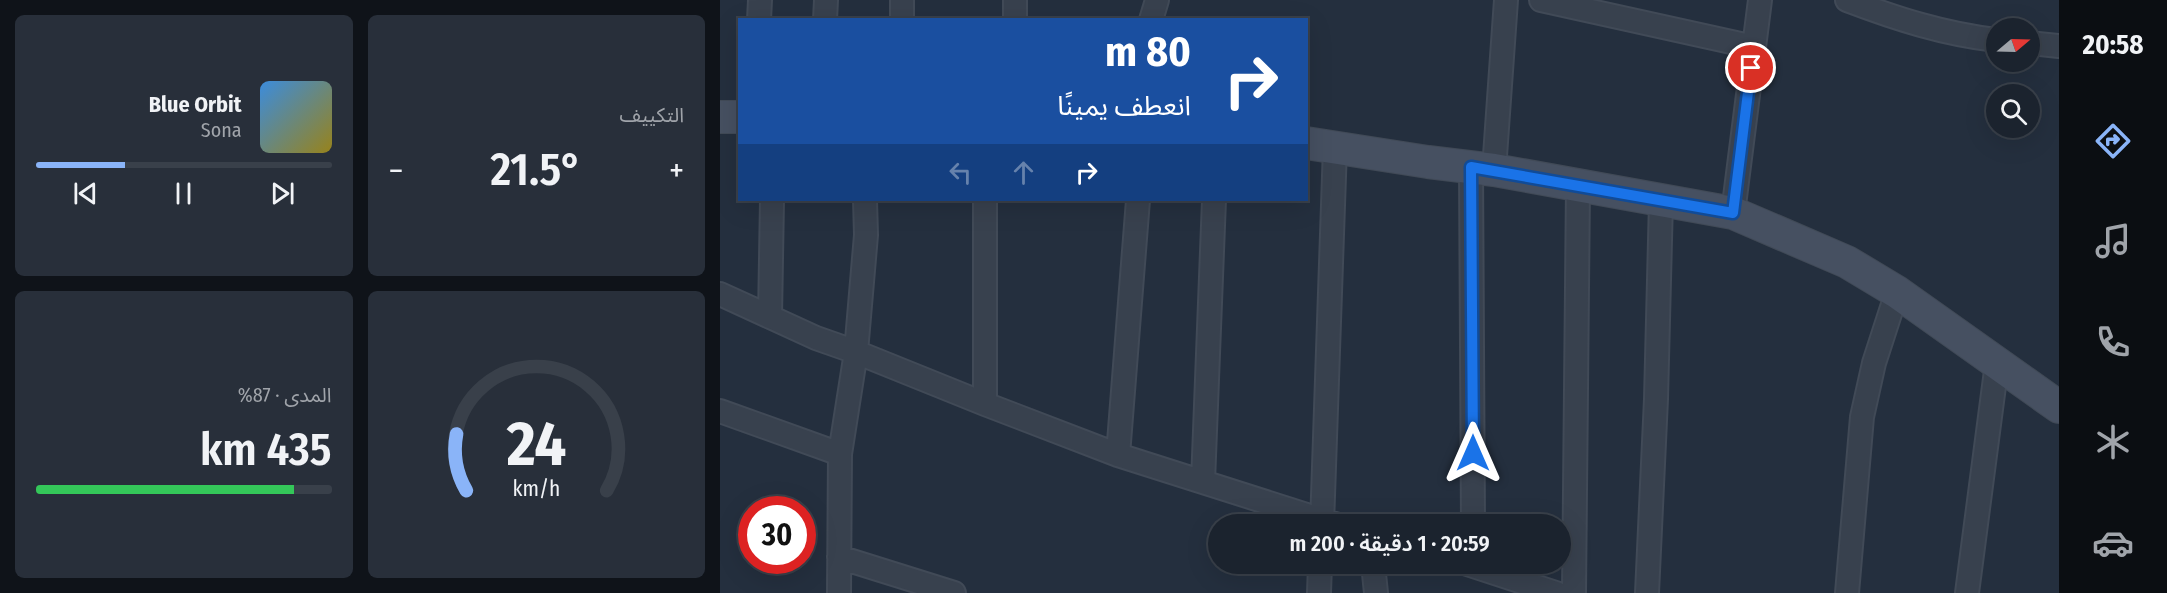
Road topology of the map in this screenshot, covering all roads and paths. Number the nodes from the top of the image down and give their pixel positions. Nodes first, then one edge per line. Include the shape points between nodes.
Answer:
1 (760, 0) edge
2 (826, 0) edge
3 (902, 0) edge
4 (1015, 0) edge
5 (1157, 0) edge
6 (1506, 0) edge
7 (1541, 0) edge
8 (1760, 0) edge
9 (1847, 0) edge
10 (1899, 9) edge
11 (759, 18) edge
12 (825, 18) edge
13 (902, 18) edge
14 (1015, 18) edge
15 (1152, 18) edge
16 (1986, 39) edge
17 (2040, 44) edge
18 (2059, 46) edge
19 (1754, 47) junction
20 (720, 117) edge
21 (738, 117) edge
22 (1321, 145) edge
23 (1482, 169) junction
24 (1578, 186) junction
25 (771, 201) edge
26 (865, 201) edge
27 (985, 201) edge
28 (1138, 201) edge
29 (1214, 201) edge
30 (1661, 201) junction
31 (1733, 213) junction
32 (1896, 292) junction
33 (720, 294) edge
34 (770, 317) junction
35 (856, 352) junction
36 (1997, 363) junction
37 (985, 404) junction
38 (2059, 407) edge
39 (720, 411) edge
40 (840, 454) junction
41 (1118, 455) junction
42 (1203, 482) junction
43 (1300, 514) edge
44 (1327, 514) edge
45 (1473, 514) edge
46 (839, 557) junction
47 (1320, 574) edge
48 (1375, 574) edge
49 (1498, 574) edge
50 (838, 593) edge
51 (954, 593) edge
52 (1319, 593) edge
53 (1376, 593) edge
54 (1556, 593) edge
55 (1574, 593) edge
56 (1647, 593) edge
57 (1847, 593) edge
58 (1967, 593) edge

1 - 11 street
2 - 12 street
3 - 13 street
4 - 14 street
5 - 15 street
6 - 23 street
7 - 19 street
8 - 19 street
9 - 10 street
10 - 16 street via 1961,36
17 - 18 street
19 - 31 street
20 - 21 street
22 - 23 street
22 - 44 street
23 - 24 street
23 - 45 street
24 - 30 street
24 - 55 street
25 - 34 street
26 - 35 street
27 - 37 street
28 - 41 street
29 - 42 street
30 - 31 street
30 - 56 street
31 - 32 street via 1847,262
32 - 36 street
32 - 57 street via 1862,417
33 - 34 street
34 - 35 street via 816,339
35 - 37 street
35 - 40 street
36 - 38 street
36 - 58 street
37 - 41 street
39 - 40 street
40 - 46 street
41 - 42 street
42 - 43 street
46 - 50 street
46 - 51 street
47 - 52 street
48 - 53 street
49 - 54 street

